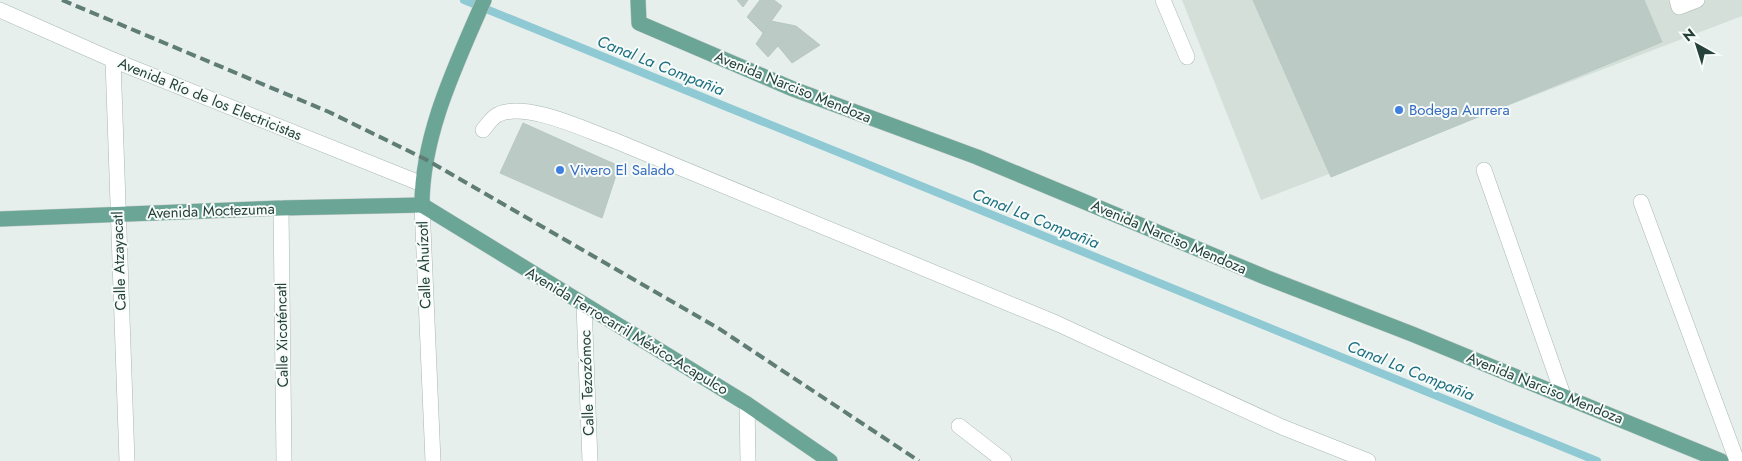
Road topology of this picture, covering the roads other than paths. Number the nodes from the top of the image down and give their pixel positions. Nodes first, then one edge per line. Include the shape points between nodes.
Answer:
1 (484, 0) edge
2 (638, 0) edge
3 (1162, 0) edge
4 (1677, 0) edge
5 (1697, 0) edge
6 (0, 10) edge
7 (1187, 57) dead end
8 (113, 60) junction
9 (483, 130) dead end
10 (1484, 170) dead end
11 (422, 184) junction
12 (1641, 202) dead end
13 (422, 205) junction
14 (281, 208) junction
15 (117, 214) junction
16 (0, 219) edge
17 (584, 305) junction
18 (1563, 395) junction
19 (747, 404) junction
20 (959, 426) dead end
21 (126, 461) edge
22 (284, 461) edge
23 (433, 461) edge
24 (590, 461) edge
25 (748, 461) edge
26 (830, 461) edge
27 (1004, 461) edge
28 (1368, 461) edge
29 (1721, 461) edge
30 (1737, 461) edge

1 - 11 main road, Calle Ahuízotl via 453,74 425,158
2 - 18 main road, Avenida Narciso Mendoza via 639,23 793,89 978,157 1265,277
3 - 7 street
4 - 5 street via 1679,7
6 - 8 street, Avenida Río de los Electricistas
8 - 11 street, Avenida Río de los Electricistas
8 - 15 street, Calle Atzayacatl
9 - 28 street via 497,114 511,111 545,115 1056,323 1282,426
10 - 18 street
11 - 13 main road, Calle Ahuízotl
12 - 30 street
13 - 14 main road, Avenida Moctezuma
13 - 17 main road, Avenida Ferrocarril México-Acapulco
13 - 23 street, Calle Ahuízotl
14 - 15 main road, Avenida Moctezuma
14 - 22 street, Calle Xicoténcatl
15 - 16 main road, Avenida Moctezuma
15 - 21 street, Calle Atzayacatl
17 - 19 main road, Avenida Ferrocarril México-Acapulco
17 - 24 street, Calle Tezozómoc
18 - 29 main road, Avenida Narciso Mendoza
19 - 25 street
19 - 26 main road, Avenida Ferrocarril México-Acapulco
20 - 27 street

